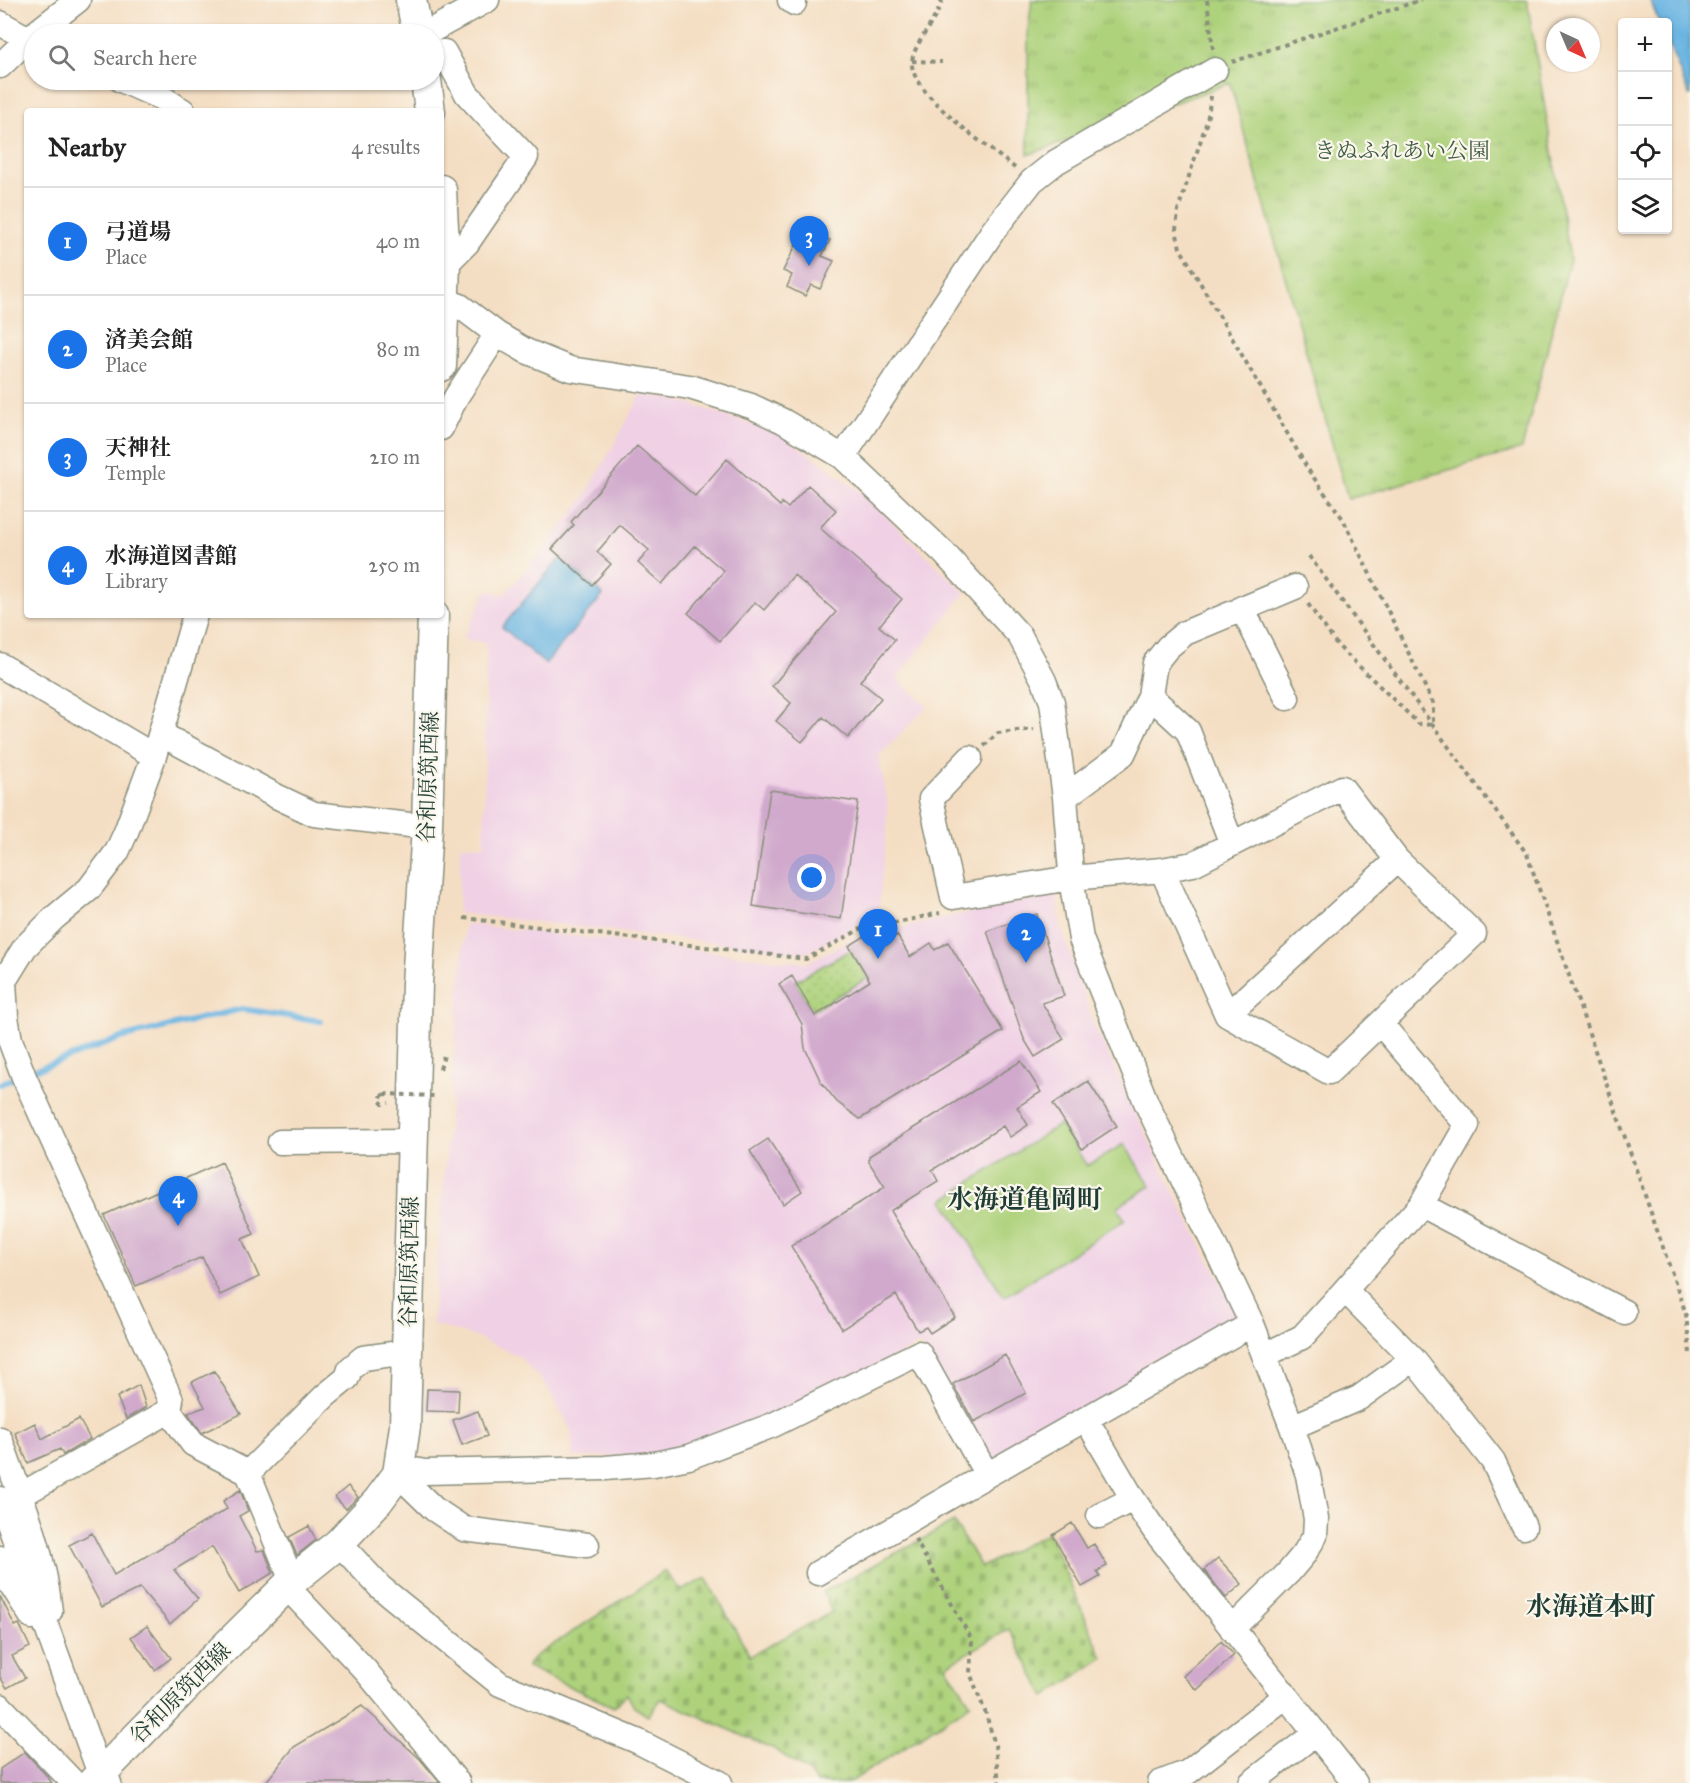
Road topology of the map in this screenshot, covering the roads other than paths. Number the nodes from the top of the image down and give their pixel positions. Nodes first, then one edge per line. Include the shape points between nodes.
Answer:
1 (78, 0) edge
2 (411, 0) edge
3 (487, 0) edge
4 (0, 23) edge
5 (50, 24) edge
6 (416, 24) edge
7 (443, 24) edge
8 (24, 36) edge
9 (24, 46) edge
10 (444, 52) edge
11 (0, 66) edge
12 (1215, 70) road end
13 (144, 90) edge
14 (427, 90) edge
15 (178, 108) edge
16 (430, 108) edge
17 (444, 246) edge
18 (445, 265) junction
19 (444, 277) edge
20 (444, 301) edge
21 (497, 334) junction
22 (444, 422) edge
23 (843, 457) junction
24 (1295, 587) road end
25 (1242, 608) junction
26 (194, 618) edge
27 (433, 618) edge
28 (0, 665) edge
29 (1150, 696) junction
30 (1287, 698) dead end
31 (157, 745) junction
32 (970, 758) road end
33 (1065, 797) junction
34 (427, 827) junction
35 (1232, 844) junction
36 (1397, 860) junction
37 (1162, 870) junction
38 (1071, 878) junction
39 (2, 980) edge
40 (1227, 1016) junction
41 (1381, 1024) junction
42 (412, 1141) junction
43 (280, 1142) dead end
44 (1421, 1205) junction
45 (1346, 1290) junction
46 (1624, 1312) dead end
47 (1252, 1324) junction
48 (407, 1352) junction
49 (1265, 1354) junction
50 (1413, 1359) junction
51 (169, 1411) junction
52 (1086, 1419) junction
53 (1292, 1427) junction
54 (0, 1439) edge
55 (399, 1470) junction
56 (248, 1473) junction
57 (987, 1475) junction
58 (10, 1497) edge
59 (1133, 1499) junction
60 (1099, 1516) dead end
61 (1524, 1527) dead end
62 (339, 1543) junction
63 (587, 1545) dead end
64 (0, 1558) edge
65 (818, 1574) dead end
66 (289, 1584) junction
67 (1232, 1629) junction
68 (55, 1652) junction
69 (1286, 1696) junction
70 (0, 1706) edge
71 (1316, 1733) junction
72 (94, 1781) edge
73 (458, 1783) edge
74 (720, 1783) edge
75 (1161, 1783) edge
76 (1251, 1783) edge
77 (1355, 1783) edge

1 - 5 street
2 - 6 main road
3 - 7 street
4 - 8 street
9 - 11 street
10 - 18 street via 467,94 525,157 467,243
12 - 23 street via 1056,162 1032,181 993,231
13 - 15 street
14 - 16 main road
17 - 18 main road
18 - 19 main road
20 - 21 street via 473,315
21 - 22 street
21 - 23 street via 570,369 690,387 751,406
23 - 33 street via 943,552 1020,636 1052,702
24 - 25 street
25 - 29 street via 1185,633 1168,647 1155,663
25 - 30 street
26 - 31 street
27 - 34 main road, 谷和原筑西線
28 - 31 street
29 - 33 street via 1123,754
29 - 35 street via 1188,731
31 - 34 street via 314,814
31 - 39 street via 112,860 89,889 25,947
32 - 38 street via 931,799 953,897
33 - 38 street
34 - 42 main road, 谷和原筑西線
35 - 36 street via 1342,788
35 - 37 street via 1193,864
36 - 40 street
36 - 41 street via 1474,934
37 - 38 street
37 - 40 street
38 - 47 street via 1081,939 1124,1050
39 - 51 street via 10,1040 171,1400
40 - 41 street via 1329,1072
41 - 44 street via 1467,1125
42 - 43 street
42 - 48 main road, 谷和原筑西線
44 - 45 street
44 - 46 street
45 - 49 street via 1302,1337
45 - 50 street
47 - 49 street
47 - 52 street
48 - 55 main road, 谷和原筑西線 via 405,1426
48 - 56 street via 363,1358
49 - 53 street
50 - 53 street via 1359,1398
50 - 61 street via 1493,1461
51 - 56 street via 193,1444
51 - 58 street
52 - 57 street
52 - 59 street
53 - 67 street via 1308,1475 1315,1536 1289,1572
54 - 58 street
55 - 57 street via 573,1469 678,1460 773,1425 920,1353
55 - 62 main road, 谷和原筑西線 via 378,1502
55 - 63 street via 434,1509 464,1529
56 - 66 street
57 - 65 street
58 - 68 street
59 - 60 street
59 - 67 street
62 - 66 main road, 谷和原筑西線
62 - 74 street via 380,1587 500,1684 637,1741
64 - 68 street via 9,1581
66 - 72 main road, 谷和原筑西線
66 - 73 street
67 - 69 street
68 - 72 street
69 - 71 street
69 - 75 street via 1188,1772
70 - 72 street
71 - 76 street
71 - 77 street

